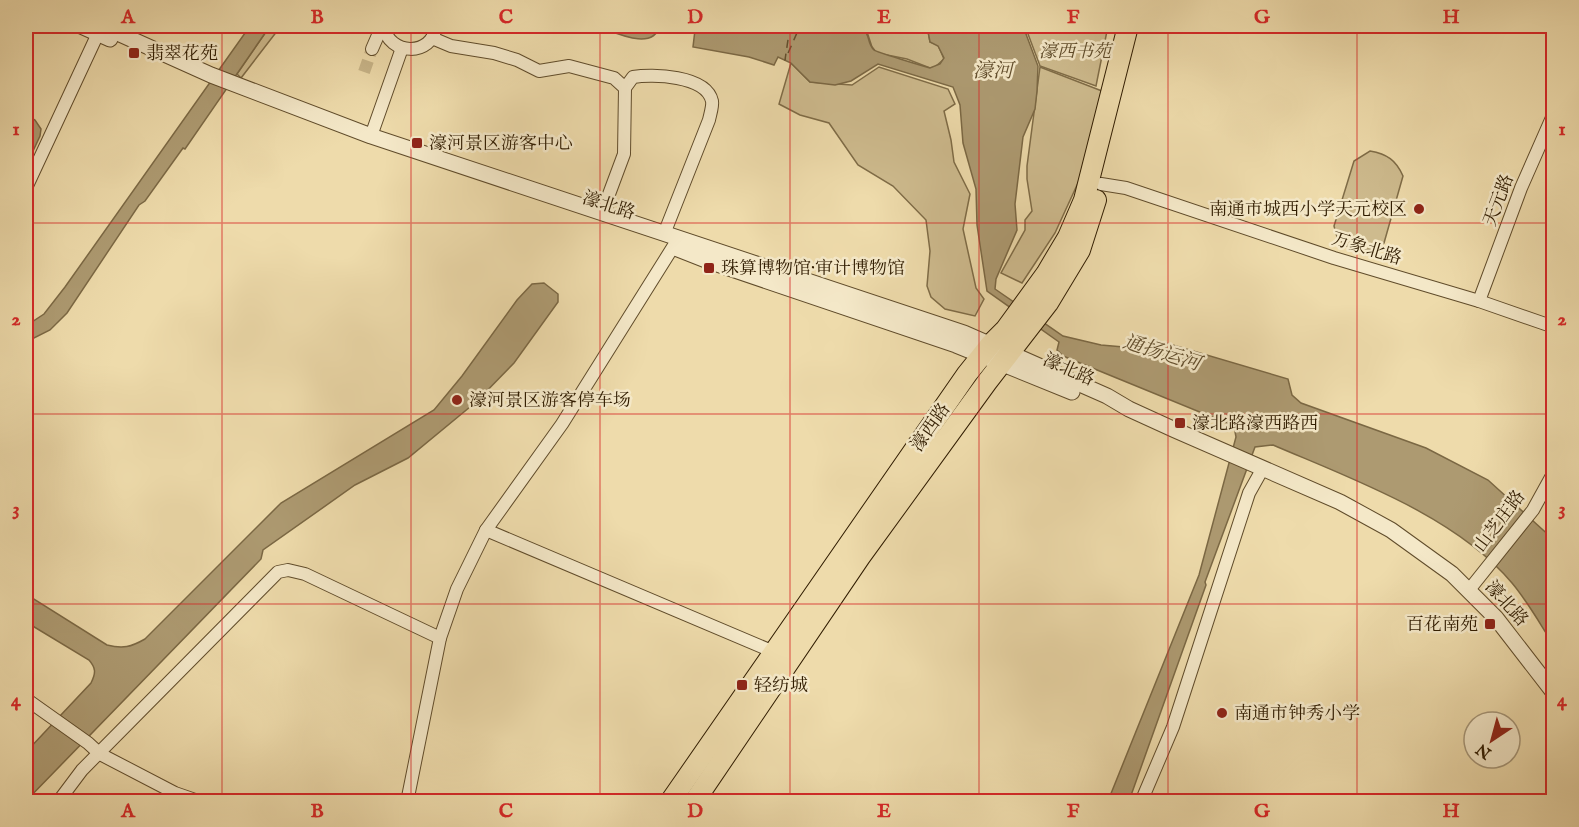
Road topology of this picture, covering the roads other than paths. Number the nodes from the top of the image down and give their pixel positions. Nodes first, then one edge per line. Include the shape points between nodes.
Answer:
1 (81, 26) edge
2 (383, 26) edge
3 (1128, 26) edge
4 (1141, 26) edge
5 (101, 28) edge
6 (434, 32) edge
7 (402, 48) junction
8 (372, 49) tunnel mouth
9 (231, 88) junction
10 (625, 88) junction
11 (1554, 113) edge
12 (371, 136) junction
13 (1101, 184) junction
14 (26, 188) edge
15 (602, 213) junction
16 (672, 240) junction
17 (1479, 302) junction
18 (1554, 327) edge
19 (986, 349) junction
20 (1006, 358) junction
21 (1259, 467) junction
22 (1554, 472) edge
23 (486, 530) junction
24 (1469, 590) junction
25 (440, 638) junction
26 (774, 652) junction
27 (1554, 693) edge
28 (26, 699) edge
29 (100, 754) junction
30 (58, 801) edge
31 (201, 801) edge
32 (407, 801) edge
33 (670, 801) edge
34 (694, 801) edge
35 (1141, 801) edge

1 - 5 street, 濠北路
2 - 7 street via 393,43
2 - 8 street
3 - 19 main road, 濠西路 via 1084,200 1068,237 1006,329
4 - 13 main road, 濠西路
5 - 9 street, 濠北路
5 - 14 street
6 - 7 street via 419,48
6 - 10 street via 451,46 494,53 539,71 569,66 614,78
7 - 12 street
9 - 12 street, 濠北路
9 - 16 street, 濠北路 via 321,128 458,176
10 - 15 street via 624,154
10 - 16 street via 633,77 645,75 686,79 704,89 712,100 710,120
11 - 17 street, 天元路 via 1521,188
12 - 15 street, 濠北路
13 - 17 street, 万象北路 via 1126,188
13 - 20 main road, 濠西路 via 1080,250 1048,303
15 - 16 street, 濠北路
16 - 19 street, 濠北路 via 711,262
16 - 23 street via 561,424
17 - 18 street, 万象北路
19 - 20 street, 濠北路
19 - 26 main road, 濠西路
20 - 21 street, 濠北路 via 1102,405 1130,409
20 - 34 main road, 濠西路 via 860,557
21 - 24 street, 濠北路 via 1340,502 1391,530
21 - 35 street via 1173,727
22 - 24 street, 山芝庄路 via 1533,510
23 - 25 street via 457,589
23 - 26 street
24 - 27 street, 濠北路 via 1520,646
25 - 29 street via 305,574 278,572
25 - 32 street
26 - 33 main road, 濠西路
28 - 29 street
29 - 30 street via 81,770
29 - 31 street via 175,793

